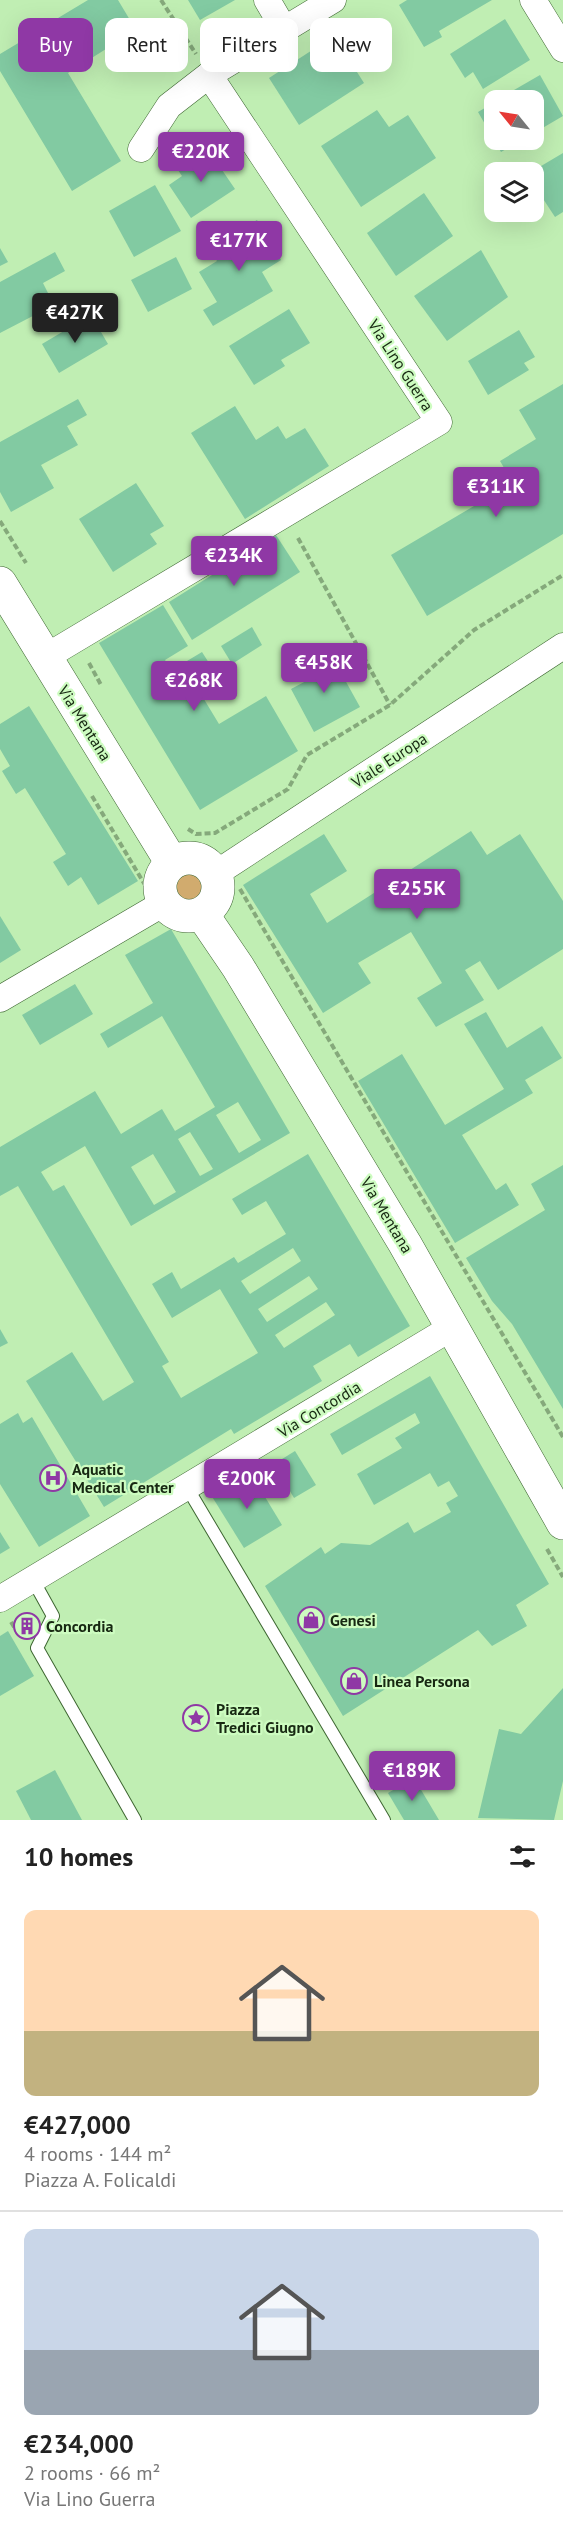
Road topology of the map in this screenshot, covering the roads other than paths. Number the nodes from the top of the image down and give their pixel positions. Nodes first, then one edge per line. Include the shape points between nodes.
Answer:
1 (267, 0) edge
2 (333, 0) edge
3 (533, 0) edge
4 (278, 18) edge
5 (298, 21) edge
6 (563, 50) edge
7 (214, 72) edge
8 (209, 75) junction
9 (141, 149) dead end
10 (0, 583) edge
11 (563, 646) edge
12 (44, 658) junction
13 (172, 863) junction
14 (225, 877) junction
15 (164, 903) junction
16 (202, 914) junction
17 (0, 999) edge
18 (451, 1328) junction
19 (188, 1489) junction
20 (563, 1523) edge
21 (33, 1580) junction
22 (0, 1599) edge
23 (135, 1820) edge
24 (384, 1820) edge

1 - 4 street
2 - 5 street
3 - 6 street
7 - 8 street
8 - 9 street via 169,106
8 - 12 street, Via Lino Guerra via 439,422
10 - 12 main road, Via Mentana
11 - 14 street, Viale Europa
12 - 13 main road, Via Mentana
13 - 14 main road via 196,859
13 - 15 main road via 159,886
14 - 16 main road via 210,909
15 - 16 main road via 176,914
15 - 17 street
16 - 18 main road, Via Mentana via 238,966
18 - 19 street, Via Concordia
18 - 20 main road, Via Mentana
19 - 21 street, Via Concordia
19 - 24 lane
21 - 22 street, Via Concordia
21 - 23 lane via 53,1616 37,1648

